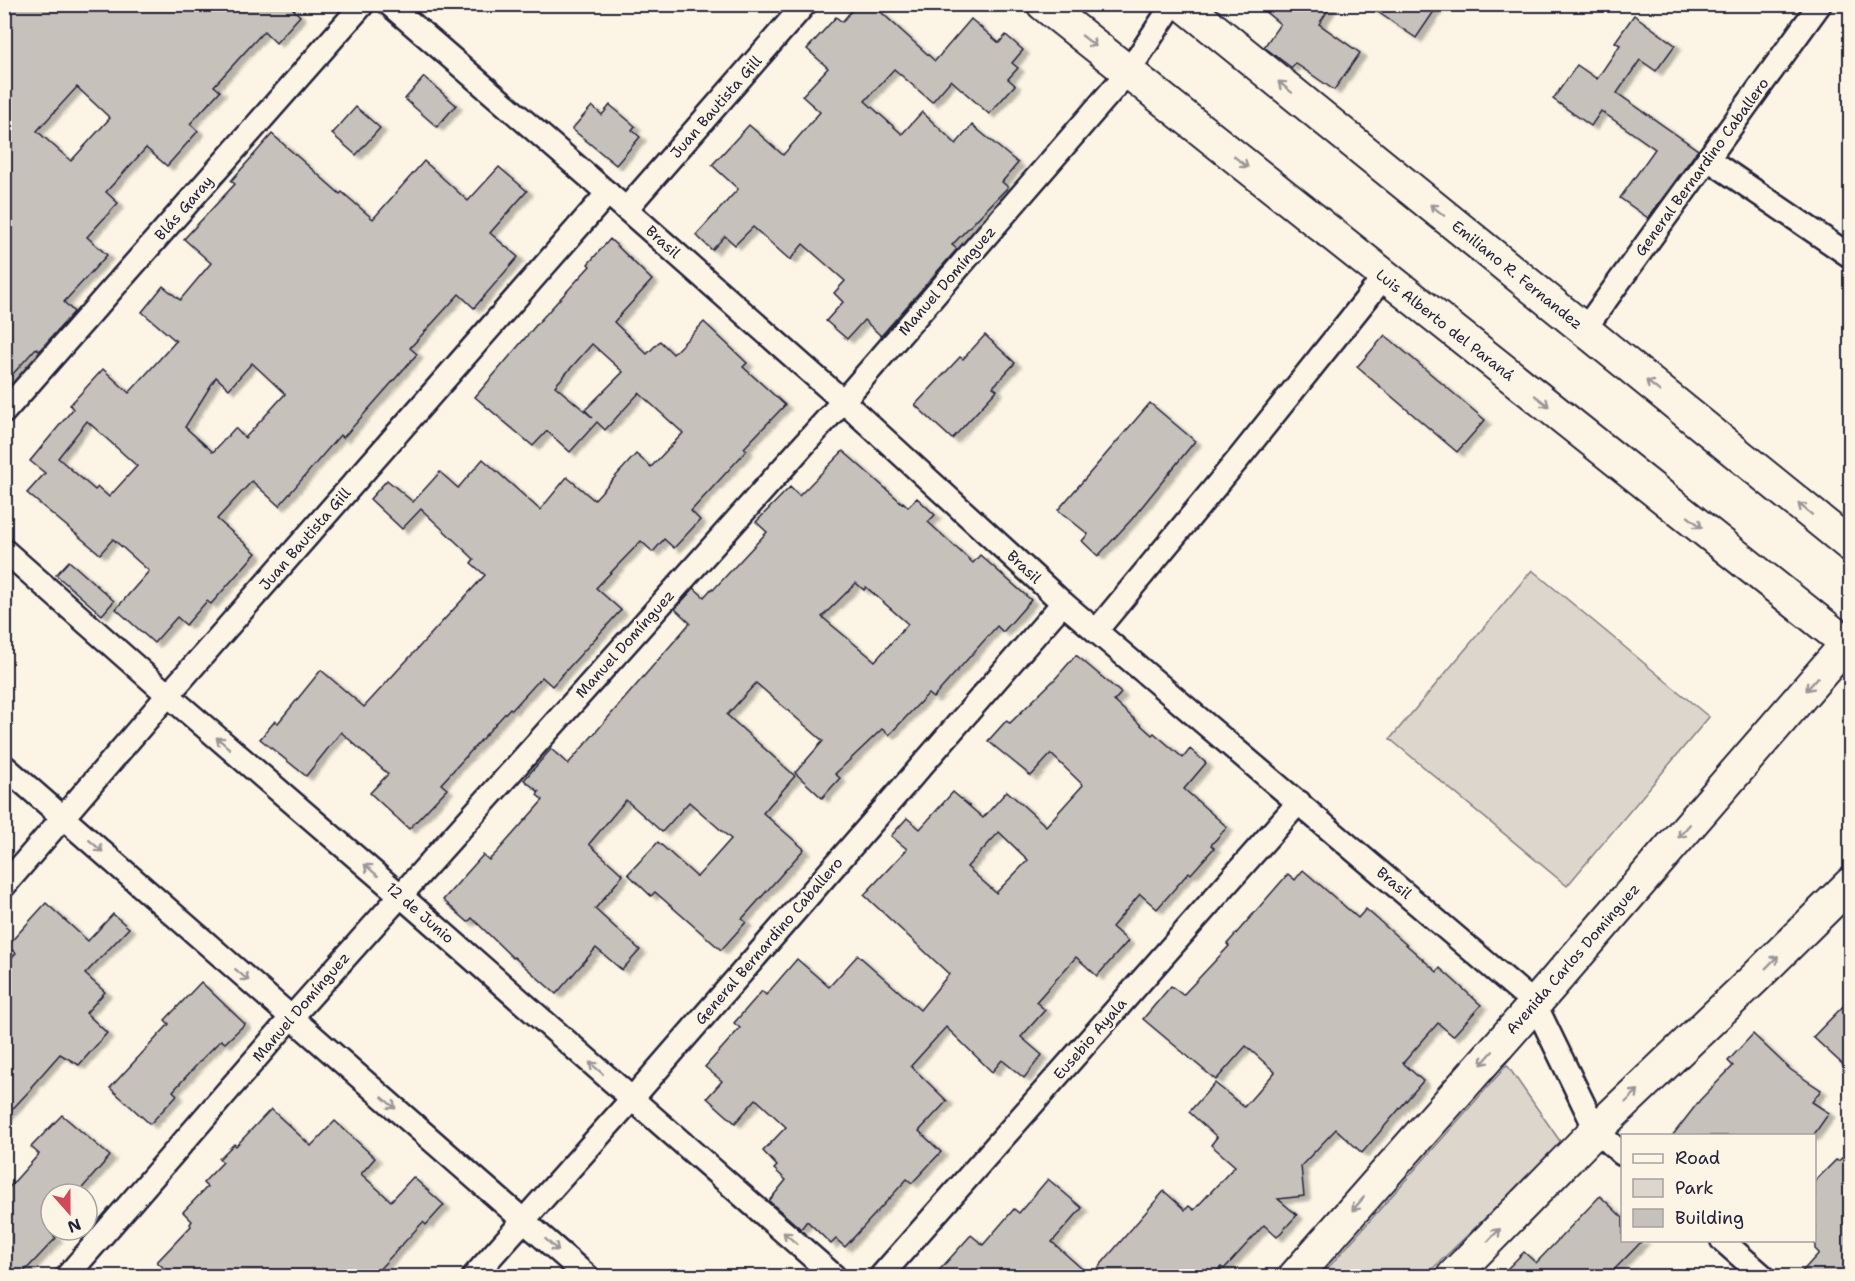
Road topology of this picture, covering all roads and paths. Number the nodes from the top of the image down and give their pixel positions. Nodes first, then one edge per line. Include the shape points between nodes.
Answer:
1 (363, 4) edge
2 (389, 4) edge
3 (806, 4) edge
4 (1043, 4) edge
5 (1173, 4) edge
6 (1183, 4) edge
7 (1820, 4) edge
8 (1128, 72) junction
9 (1708, 159) junction
10 (608, 194) junction
11 (626, 209) junction
12 (1851, 255) edge
13 (1384, 277) junction
14 (1584, 330) junction
15 (843, 401) junction
16 (4, 412) edge
17 (1851, 545) edge
18 (4, 550) edge
19 (1063, 603) junction
20 (1096, 631) junction
21 (1850, 643) edge
22 (168, 695) junction
23 (4, 766) edge
24 (1299, 802) junction
25 (64, 817) junction
26 (1851, 884) edge
27 (4, 886) edge
28 (400, 895) junction
29 (1535, 1004) junction
30 (291, 1018) junction
31 (631, 1100) junction
32 (1596, 1130) junction
33 (1621, 1152) edge
34 (524, 1221) junction
35 (1724, 1242) edge
36 (67, 1276) edge
37 (474, 1276) edge
38 (586, 1276) edge
39 (834, 1276) edge
40 (881, 1276) edge
41 (1295, 1276) edge
42 (1453, 1276) edge
43 (1763, 1276) edge

1 - 16 street, Blás Garay
2 - 10 street, Brasil
3 - 11 street, Juan Bautista Gill
4 -> 8 main road, Luis Alberto del Paraná
5 - 8 street, Manuel Domínguez
14 -> 6 main road, Emiliano R. Fernandez
7 - 9 street, General Bernardino Caballero
8 -> 13 main road, Luis Alberto del Paraná
8 - 15 street, Manuel Domínguez
9 - 12 street
9 - 14 street, General Bernardino Caballero
10 - 11 street, Brasil
10 - 22 street, Juan Bautista Gill
11 - 15 street, Brasil
13 - 20 street
13 -> 21 main road, Luis Alberto del Paraná
17 -> 14 main road, Emiliano R. Fernandez
15 - 19 street, Brasil
15 - 28 street, Manuel Domínguez
18 - 22 street, 12 de Junio
19 - 20 street, Brasil
19 - 31 street, General Bernardino Caballero
20 - 24 street, Brasil
21 -> 29 main road, Avenida Carlos Dominguez
22 - 25 street, Juan Bautista Gill
28 -> 22 street, 12 de Junio
23 - 25 street
24 - 29 street, Brasil
24 - 40 street, Eusebio Ayala
25 - 27 street, Juan Bautista Gill
25 -> 30 street
32 -> 26 main road
28 - 30 street, Manuel Domínguez
31 -> 28 street, 12 de Junio
29 - 32 street, Brasil
29 -> 41 main road, Avenida Carlos Dominguez
30 -> 34 street
30 - 36 street, Manuel Domínguez
31 - 34 street, General Bernardino Caballero
39 -> 31 street, 12 de Junio
32 - 33 street, Brasil
42 -> 32 main road
34 - 37 street, General Bernardino Caballero
34 -> 38 street
35 - 43 street

